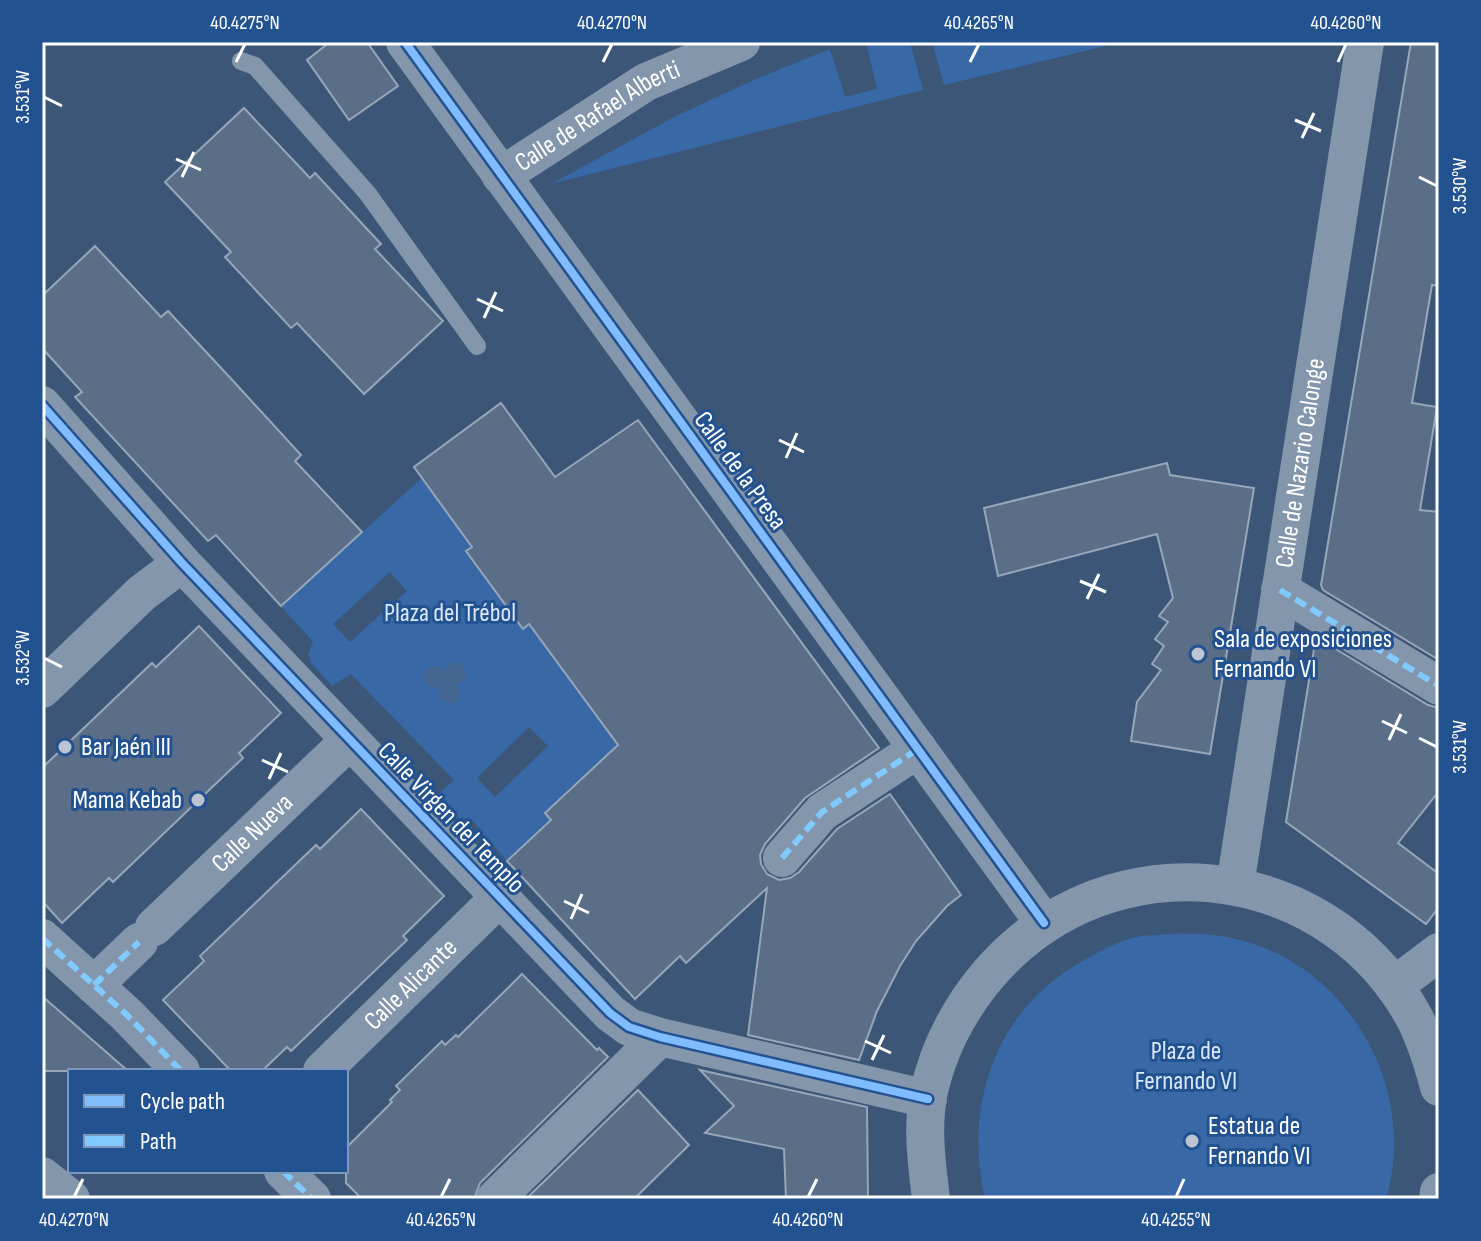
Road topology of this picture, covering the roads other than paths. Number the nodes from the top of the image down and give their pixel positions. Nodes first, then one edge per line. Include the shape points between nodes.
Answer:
1 (405, 42) edge
2 (741, 42) edge
3 (1365, 42) edge
4 (241, 61) dead end
5 (501, 176) junction
6 (477, 346) dead end
7 (42, 405) edge
8 (182, 563) junction
9 (1280, 590) junction
10 (1439, 686) edge
11 (42, 689) edge
12 (350, 740) junction
13 (918, 749) junction
14 (782, 858) dead end
15 (1235, 886) junction
16 (499, 898) junction
17 (1044, 923) junction
18 (42, 938) edge
19 (1439, 952) edge
20 (94, 985) junction
21 (1394, 986) junction
22 (660, 1037) junction
23 (179, 1069) edge
24 (324, 1069) edge
25 (1439, 1087) edge
26 (928, 1099) junction
27 (285, 1173) edge
28 (42, 1176) edge
29 (1439, 1192) edge
30 (71, 1199) edge
31 (312, 1199) edge
32 (495, 1199) edge
33 (931, 1199) edge
34 (1438, 1199) edge

1 - 5 street, Calle de la Presa
2 - 5 street, Calle de Rafael Alberti via 646,82
3 - 9 street, Calle de Nazario Calonge
4 - 6 lane via 255,66 368,194
5 - 13 street, Calle de la Presa
7 - 8 street, Calle Virgen del Templo
8 - 11 street via 142,593
8 - 12 street, Calle Virgen del Templo
9 - 10 street
9 - 15 street, Calle de Nazario Calonge
12 - 16 street, Calle Virgen del Templo
12 - 20 street, Calle Nueva
13 - 14 street via 822,812
13 - 17 street, Calle de la Presa
15 - 17 street via 1140,885 1074,906
15 - 21 street via 1317,917 1359,948
16 - 22 street, Calle Virgen del Templo via 610,1013 629,1027
16 - 24 street, Calle Alicante
17 - 26 street via 996,964 958,1014
18 - 20 street
19 - 21 street
20 - 23 street
21 - 25 street via 1415,1019
22 - 26 street, Calle Virgen del Templo
22 - 32 street
26 - 33 street via 925,1143
27 - 31 street
28 - 30 street
29 - 34 street

